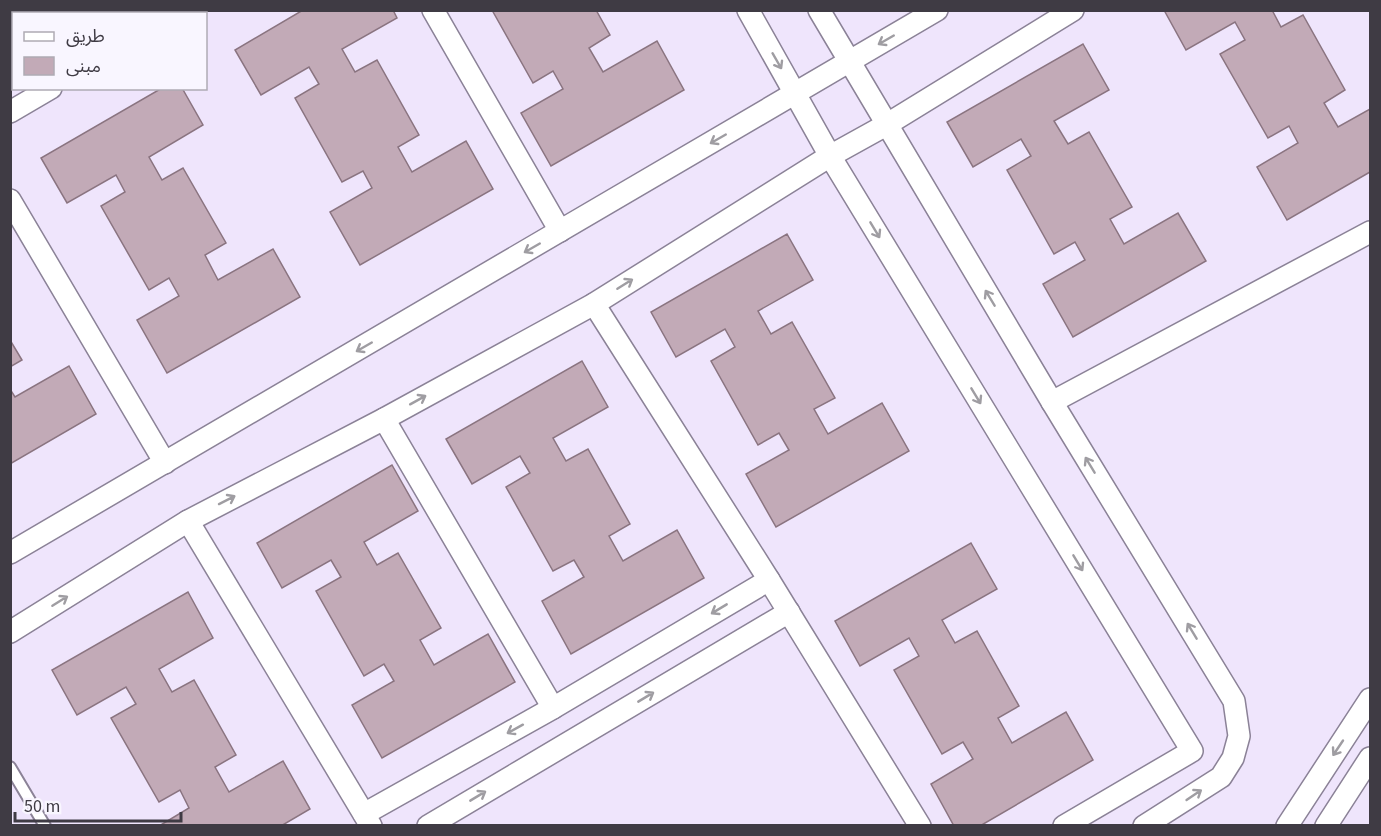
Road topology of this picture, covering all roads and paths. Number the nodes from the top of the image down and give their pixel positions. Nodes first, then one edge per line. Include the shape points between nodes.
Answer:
1 (433, 10) edge
2 (748, 10) edge
3 (819, 10) edge
4 (937, 10) edge
5 (1073, 10) edge
6 (849, 62) junction
7 (48, 90) edge
8 (795, 94) junction
9 (10, 112) edge
10 (886, 125) junction
11 (830, 156) junction
12 (10, 200) edge
13 (560, 231) junction
14 (1371, 232) edge
15 (594, 304) junction
16 (1052, 402) junction
17 (384, 418) junction
18 (165, 463) junction
19 (188, 520) junction
20 (10, 553) edge
21 (769, 579) junction
22 (789, 612) junction
23 (10, 632) edge
24 (1371, 699) edge
25 (553, 708) junction
26 (1371, 758) edge
27 (10, 767) edge
28 (367, 820) edge
29 (45, 825) edge
30 (428, 825) edge
31 (920, 825) edge
32 (1064, 825) edge
33 (1144, 825) edge
34 (1287, 825) edge
35 (1326, 825) edge

1 - 13 street
2 -> 8 street
3 - 6 street
4 -> 6 street
5 - 10 street
6 - 8 street
6 - 10 street
7 - 9 street
8 - 11 street
8 -> 13 street
10 - 11 street
16 -> 10 street
15 -> 11 street
11 -> 32 street via 1192,751
12 - 18 street
13 -> 18 street
14 - 16 street
17 -> 15 street
15 - 21 street
33 -> 16 street via 1221,777 1233,758 1239,736 1234,701
19 -> 17 street
17 - 25 street
18 - 20 street
23 -> 19 street
19 - 28 street
21 - 22 street
21 -> 25 street
30 -> 22 street
22 - 31 street
24 -> 34 street
25 -> 28 street
26 - 35 street
27 - 29 lane

